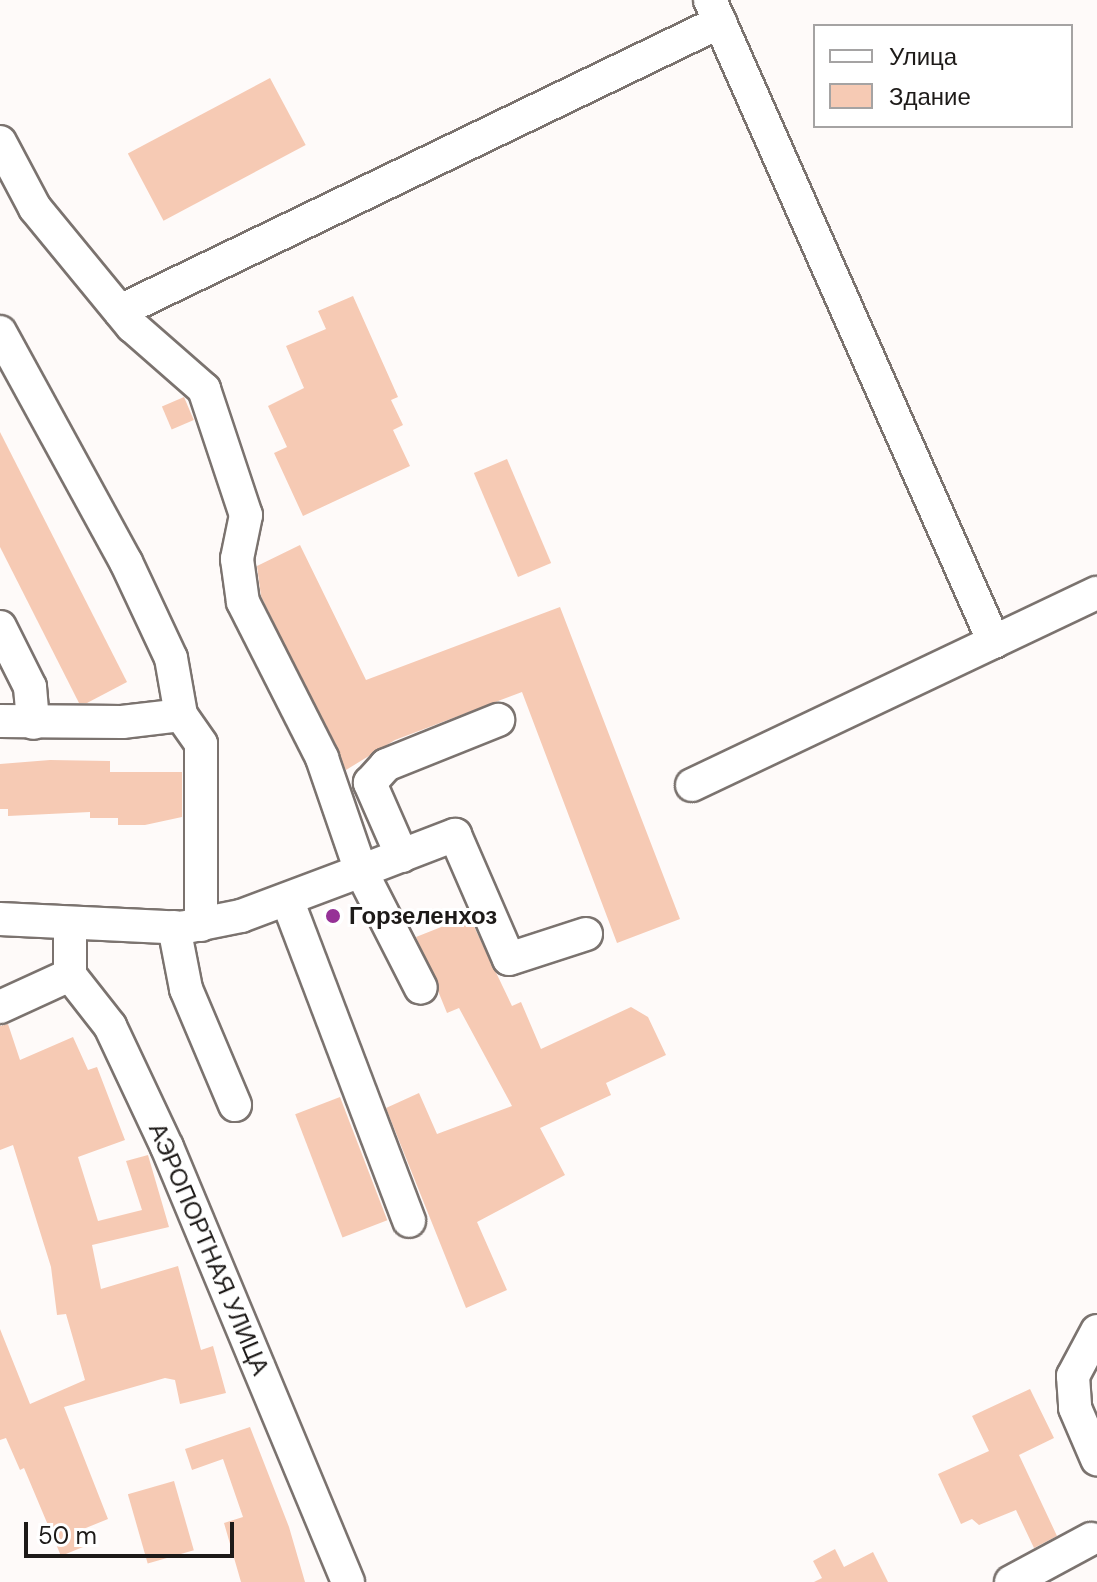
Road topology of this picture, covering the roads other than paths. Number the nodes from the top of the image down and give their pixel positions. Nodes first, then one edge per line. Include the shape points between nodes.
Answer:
1 (715, 11) edge
2 (0, 142) edge
3 (120, 311) junction
4 (0, 332) edge
5 (1097, 593) edge
6 (0, 627) edge
7 (994, 642) junction
8 (181, 715) junction
9 (498, 720) dead end
10 (0, 721) edge
11 (33, 723) junction
12 (692, 785) dead end
13 (402, 856) junction
14 (361, 871) junction
15 (288, 902) junction
16 (0, 919) edge
17 (70, 923) junction
18 (187, 926) junction
19 (586, 934) dead end
20 (70, 975) junction
21 (421, 988) dead end
22 (0, 1007) edge
23 (235, 1105) dead end
24 (409, 1221) dead end
25 (1097, 1331) edge
26 (1097, 1459) edge
27 (1091, 1539) dead end
28 (348, 1582) edge
29 (1011, 1582) edge

1 - 3 street
1 - 7 street
2 - 3 street via 35,208
3 - 14 street via 204,389 246,515 237,559 243,602 322,758
4 - 8 street via 126,562 171,658
5 - 7 street
6 - 11 street via 30,687
7 - 12 street
8 - 11 street
8 - 18 street via 201,744
9 - 13 street via 386,765 370,783
10 - 11 street
13 - 14 street
13 - 19 street via 455,835 509,959
14 - 15 street
14 - 21 street
15 - 18 street
15 - 24 street
16 - 17 street
17 - 18 street
17 - 20 street
18 - 23 street via 186,989
20 - 22 street
20 - 28 street, АЭРОПОРТНАЯ УЛИЦА via 110,1026 167,1147
25 - 26 street via 1073,1376 1073,1393
27 - 29 street

